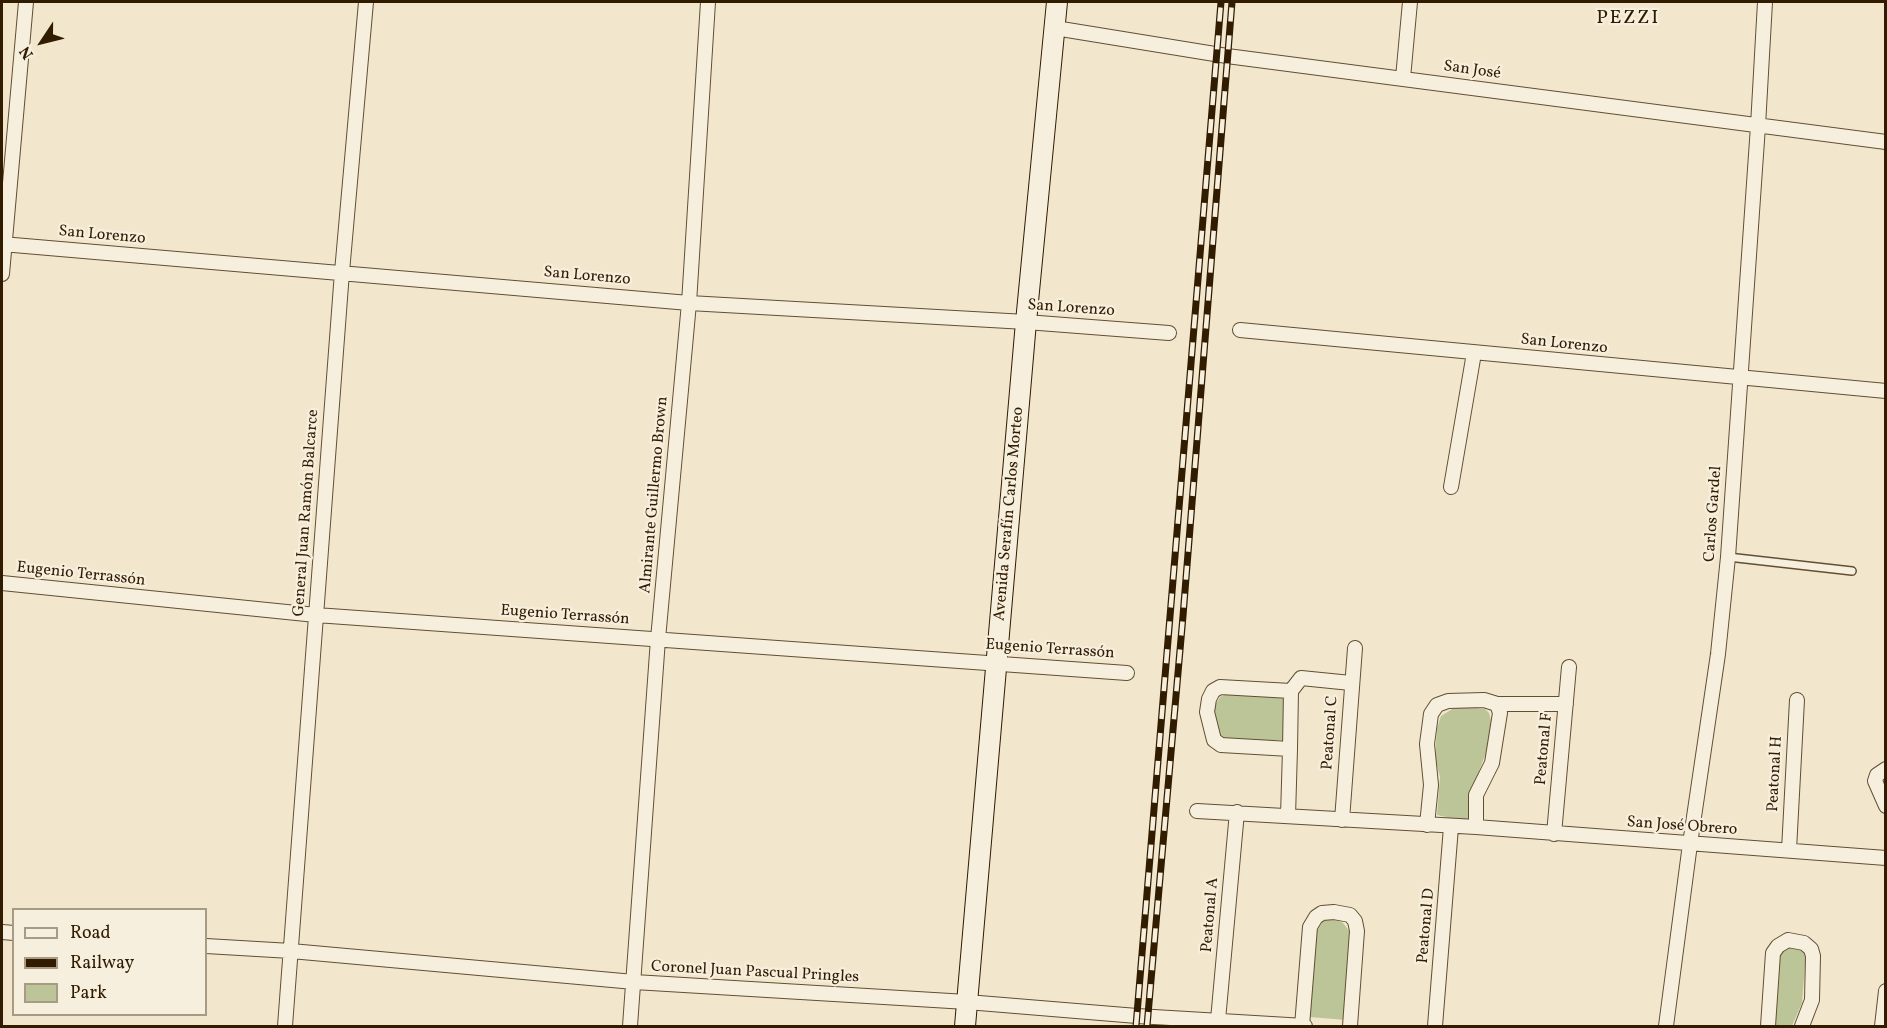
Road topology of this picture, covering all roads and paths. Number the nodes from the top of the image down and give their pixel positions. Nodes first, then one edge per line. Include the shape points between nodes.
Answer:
1 (26, 2) edge
2 (366, 2) edge
3 (708, 2) edge
4 (1057, 2) edge
5 (1410, 2) edge
6 (1765, 2) edge
7 (1054, 28) junction
8 (1403, 78) junction
9 (1758, 126) junction
10 (1886, 142) edge
11 (3, 244) edge
12 (342, 272) junction
13 (2, 274) edge
14 (689, 303) junction
15 (1026, 322) junction
16 (1240, 330) dead end
17 (1169, 333) dead end
18 (1474, 353) junction
19 (1740, 379) junction
20 (1886, 391) edge
21 (1451, 486) dead end
22 (1728, 557) junction
23 (1852, 571) dead end
24 (2, 583) edge
25 (316, 615) junction
26 (658, 639) junction
27 (1355, 648) dead end
28 (997, 663) junction
29 (1569, 667) dead end
30 (1127, 673) dead end
31 (1351, 683) junction
32 (1291, 691) junction
33 (1797, 700) dead end
34 (1497, 704) junction
35 (1566, 704) junction
36 (1290, 749) junction
37 (1886, 769) edge
38 (1886, 806) edge
39 (1197, 811) dead end
40 (1238, 813) junction
41 (1288, 816) junction
42 (1342, 820) junction
43 (1427, 825) junction
44 (1451, 827) junction
45 (1476, 827) junction
46 (1554, 834) junction
47 (1690, 844) junction
48 (1789, 850) junction
49 (1886, 858) edge
50 (207, 946) edge
51 (291, 951) junction
52 (634, 982) junction
53 (1886, 991) edge
54 (968, 1002) junction
55 (1218, 1020) junction
56 (285, 1026) edge
57 (630, 1026) edge
58 (965, 1026) edge
59 (1304, 1026) edge
60 (1350, 1026) edge
61 (1435, 1026) edge
62 (1666, 1026) edge
63 (1768, 1026) edge
64 (1802, 1026) edge
65 (1882, 1026) edge

1 - 11 street
2 - 12 street, General Juan Ramón Balcarce
3 - 14 street, Almirante Guillermo Brown
4 - 7 main road, Avenida Serafín Carlos Morteo
5 - 8 street
6 - 9 street, Carlos Gardel
7 - 8 street, San José via 1227,56
7 - 15 main road, Avenida Serafín Carlos Morteo
8 - 9 street, San José
9 - 10 street, San José
9 - 19 street, Carlos Gardel
11 - 12 street, San Lorenzo
11 - 13 street
12 - 14 street, San Lorenzo
12 - 25 street, General Juan Ramón Balcarce
14 - 15 street, San Lorenzo
14 - 26 street, Almirante Guillermo Brown
15 - 17 street, San Lorenzo
15 - 28 main road, Avenida Serafín Carlos Morteo
16 - 18 street, San Lorenzo
18 - 19 street, San Lorenzo
18 - 21 street
19 - 20 street, San Lorenzo
19 - 22 street, Carlos Gardel
22 - 23 lane
22 - 47 street, Carlos Gardel
24 - 25 street, Eugenio Terrassón
25 - 26 street, Eugenio Terrassón
25 - 51 street, General Juan Ramón Balcarce
26 - 28 street, Eugenio Terrassón
26 - 52 street, Almirante Guillermo Brown
27 - 31 street, Peatonal C
28 - 30 street, Eugenio Terrassón
28 - 54 main road, Avenida Serafín Carlos Morteo
29 - 35 street, Peatonal F
31 - 32 street via 1301,678
31 - 42 street, Peatonal C
32 - 36 street
32 - 36 street via 1220,687 1213,691 1207,712 1214,740 1221,745
33 - 48 street, Peatonal H
34 - 35 street
34 - 43 street via 1484,700 1448,701 1437,705 1431,714 1426,744 1431,785
34 - 45 street via 1497,741 1492,763 1476,795
35 - 46 street, Peatonal F
36 - 41 street
37 - 38 street via 1875,781
39 - 40 street, San José Obrero
40 - 41 street, San José Obrero
40 - 55 street, Peatonal A
41 - 42 street, San José Obrero
42 - 43 street, San José Obrero
43 - 44 street, San José Obrero
44 - 45 street, San José Obrero
44 - 61 street, Peatonal D
45 - 46 street, San José Obrero
46 - 47 street, San José Obrero
47 - 48 street, San José Obrero
47 - 62 street, Carlos Gardel
48 - 49 street, San José Obrero
50 - 51 street, Coronel Juan Pascual Pringles
51 - 52 street, Coronel Juan Pascual Pringles
51 - 56 street, General Juan Ramón Balcarce
52 - 54 street, Coronel Juan Pascual Pringles
52 - 57 street, Almirante Guillermo Brown
53 - 65 street
54 - 55 street, Coronel Juan Pascual Pringles
54 - 58 main road, Avenida Serafín Carlos Morteo
55 - 59 street, Coronel Juan Pascual Pringles
59 - 60 street, Coronel Juan Pascual Pringles via 1310,927 1322,913 1334,912 1350,915 1357,931
63 - 64 street via 1773,953 1788,940 1804,943 1813,956 1812,1000

